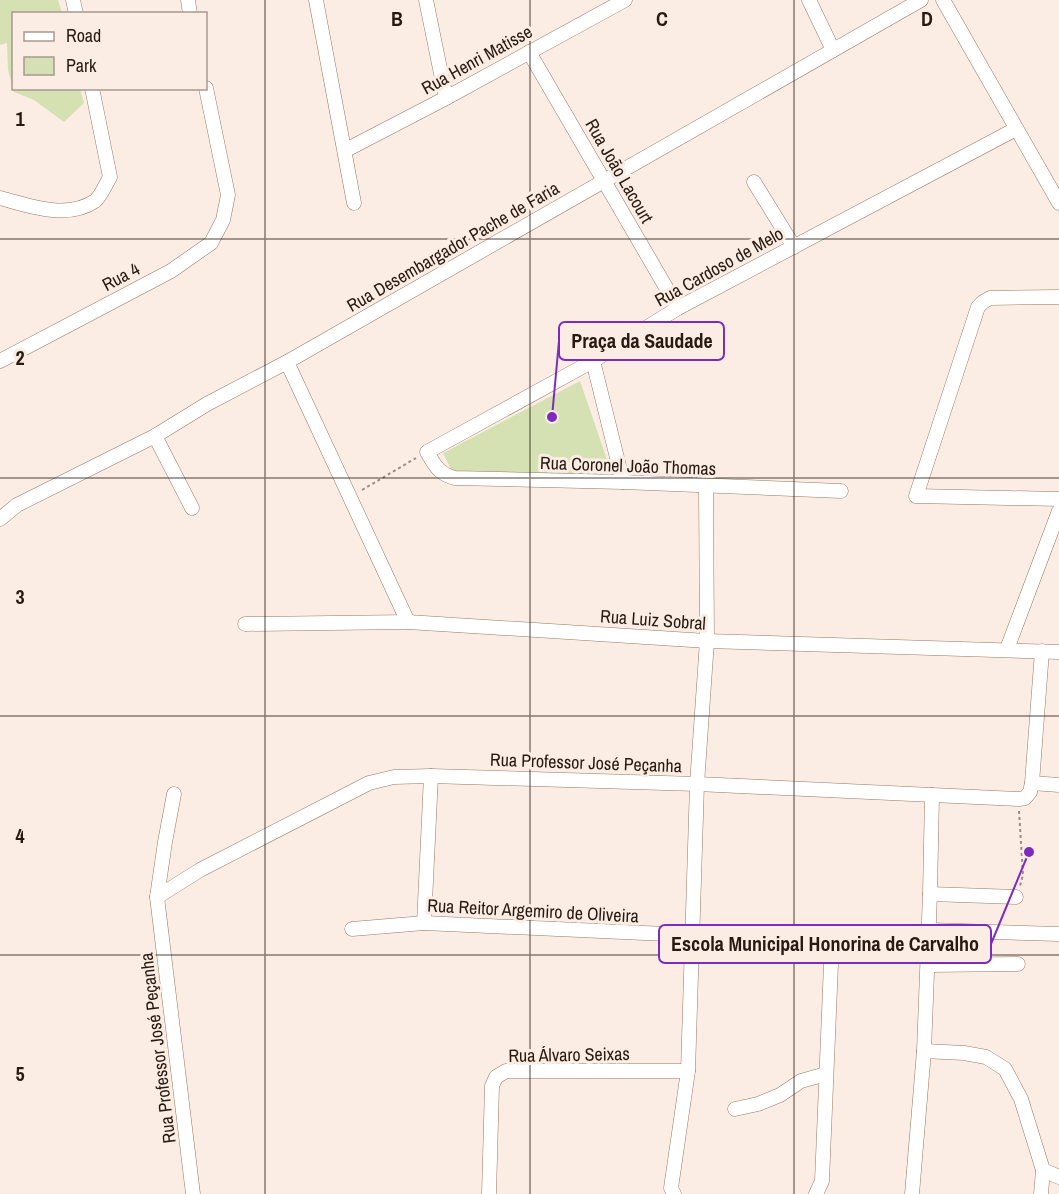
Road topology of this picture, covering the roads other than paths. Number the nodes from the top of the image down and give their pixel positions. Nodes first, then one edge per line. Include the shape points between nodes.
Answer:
1 (316, 0) edge
2 (426, 0) edge
3 (625, 0) edge
4 (808, 0) edge
5 (921, 0) edge
6 (944, 0) edge
7 (832, 50) junction
8 (529, 52) junction
9 (92, 90) edge
10 (206, 90) edge
11 (446, 98) junction
12 (1016, 129) junction
13 (346, 150) junction
14 (604, 181) junction
15 (754, 182) dead end
16 (0, 198) edge
17 (354, 203) dead end
18 (1059, 203) edge
19 (794, 247) junction
20 (1059, 297) edge
21 (678, 308) junction
22 (0, 361) edge
23 (593, 361) junction
24 (287, 362) junction
25 (155, 436) junction
26 (427, 452) joint
27 (623, 482) junction
28 (706, 487) junction
29 (842, 491) dead end
30 (1059, 499) edge
31 (192, 508) dead end
32 (1059, 511) edge
33 (0, 519) edge
34 (408, 622) junction
35 (245, 624) dead end
36 (707, 641) junction
37 (1007, 649) junction
38 (1042, 651) junction
39 (1059, 651) edge
40 (431, 776) junction
41 (1032, 783) junction
42 (697, 784) junction
43 (1059, 785) edge
44 (174, 794) dead end
45 (932, 795) junction
46 (930, 894) junction
47 (158, 897) junction
48 (1016, 897) road end
49 (424, 923) junction
50 (352, 929) dead end
51 (929, 930) junction
52 (1059, 934) edge
53 (692, 936) junction
54 (831, 940) junction
55 (928, 946) junction
56 (1018, 964) dead end
57 (928, 965) junction
58 (924, 1051) junction
59 (688, 1071) junction
60 (826, 1074) junction
61 (735, 1109) dead end
62 (1043, 1170) junction
63 (1059, 1177) edge
64 (819, 1188) edge
65 (672, 1191) edge
66 (193, 1194) edge
67 (489, 1194) edge
68 (912, 1194) edge
69 (1041, 1194) edge

1 - 13 street
2 - 11 street
3 - 8 street, Rua Henri Matisse
4 - 7 street
5 - 7 street, Rua Desembargador Pache de Faria
6 - 12 street
7 - 14 street, Rua Desembargador Pache de Faria
8 - 11 street, Rua Henri Matisse
8 - 14 street, Rua João Lacourt
9 - 16 street via 110,177 96,200 69,211 34,208
10 - 22 street, Rua 4 via 228,195 223,220 211,243 171,271
11 - 13 street, Rua Henri Matisse
12 - 18 street
12 - 19 street, Rua Cardoso de Melo
13 - 17 street
14 - 21 street, Rua João Lacourt
14 - 24 street, Rua Desembargador Pache de Faria
15 - 19 street
19 - 21 street, Rua Cardoso de Melo
20 - 30 street via 990,298 978,307 916,496
21 - 23 street, Rua Cardoso de Melo
23 - 26 street, Rua Cardoso de Melo
23 - 27 street
24 - 25 street, Rua Desembargador Pache de Faria
24 - 34 street
25 - 31 street
25 - 33 street, Rua Desembargador Pache de Faria via 17,505
26 - 27 street, Rua Coronel João Thomas via 437,470 455,478
27 - 28 street, Rua Coronel João Thomas
28 - 29 street, Rua Coronel João Thomas
28 - 36 street
32 - 37 street
34 - 35 street, Rua Luiz Sobral
34 - 36 street, Rua Luiz Sobral
36 - 37 street, Rua Luiz Sobral
36 - 42 street
37 - 38 street, Rua Luiz Sobral
38 - 39 street, Rua Luiz Sobral
38 - 41 street
40 - 42 street, Rua Professor José Peçanha
40 - 47 street, Rua Professor José Peçanha via 394,777 369,783 200,870
40 - 49 street
41 - 43 street
41 - 45 street, Rua Professor José Peçanha via 1030,792 1018,800
42 - 45 street, Rua Professor José Peçanha
42 - 53 street
44 - 47 street, Rua Professor José Peçanha
45 - 46 street
46 - 48 street
46 - 51 street
47 - 66 street, Rua Professor José Peçanha
49 - 50 street, Rua Reitor Argemiro de Oliveira
49 - 53 street, Rua Reitor Argemiro de Oliveira
51 - 52 street
51 - 55 street
53 - 54 street, Rua Reitor Argemiro de Oliveira
53 - 59 street
54 - 55 street, Rua Reitor Argemiro de Oliveira
54 - 60 street
55 - 57 street
56 - 57 street
57 - 58 street
58 - 62 street via 987,1056 1005,1069 1021,1099
58 - 68 street
59 - 65 street
59 - 67 street, Rua Álvaro Seixas via 506,1071 496,1077 492,1086
60 - 61 street via 801,1081 758,1104
60 - 64 street
62 - 63 street
62 - 69 street

